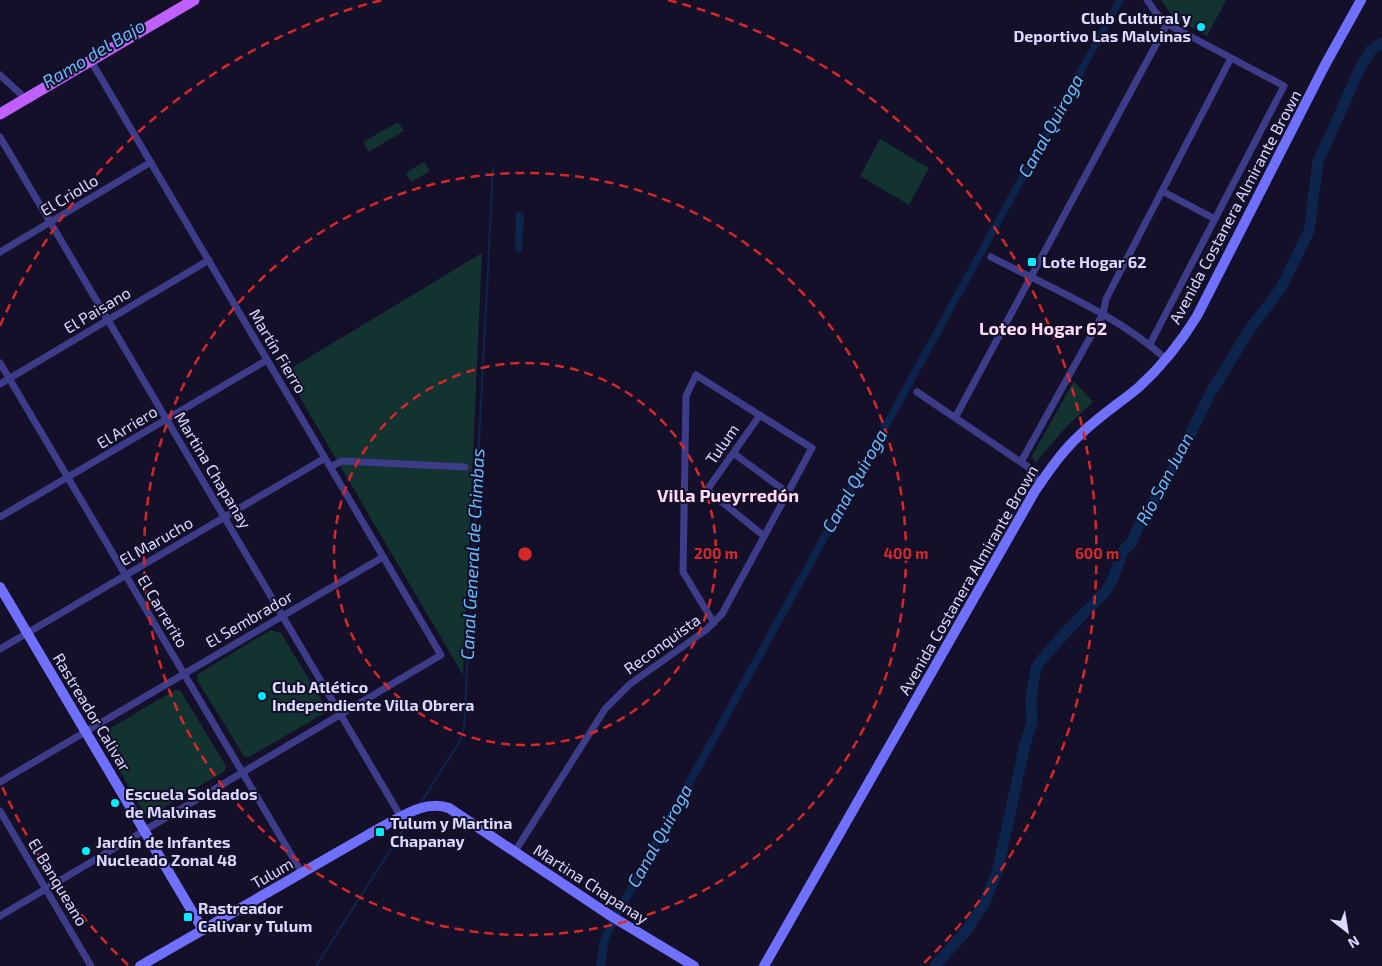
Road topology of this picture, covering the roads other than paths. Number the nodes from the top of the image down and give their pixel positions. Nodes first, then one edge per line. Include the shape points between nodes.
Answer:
1 (194, 0) edge
2 (1147, 0) edge
3 (1361, 0) edge
4 (1167, 24) junction
5 (1231, 58) junction
6 (91, 61) junction
7 (0, 75) edge
8 (26, 99) junction
9 (0, 114) edge
10 (0, 137) edge
11 (151, 162) junction
12 (1162, 191) junction
13 (1215, 219) junction
14 (50, 222) junction
15 (0, 252) edge
16 (992, 257) dead end
17 (209, 260) junction
18 (1030, 277) junction
19 (1103, 314) junction
20 (108, 320) junction
21 (1150, 344) junction
22 (1166, 359) junction
23 (267, 360) junction
24 (0, 363) edge
25 (9, 378) junction
26 (0, 384) edge
27 (917, 392) dead end
28 (760, 416) junction
29 (955, 418) junction
30 (166, 419) junction
31 (733, 454) junction
32 (325, 458) junction
33 (1021, 462) junction
34 (330, 466) junction
35 (464, 466) dead end
36 (68, 477) junction
37 (1040, 484) junction
38 (788, 493) junction
39 (0, 517) edge
40 (224, 517) junction
41 (764, 536) junction
42 (384, 557) junction
43 (126, 575) junction
44 (0, 587) edge
45 (282, 616) junction
46 (714, 623) junction
47 (27, 633) junction
48 (0, 649) edge
49 (184, 674) junction
50 (340, 714) junction
51 (86, 731) junction
52 (242, 773) junction
53 (0, 782) edge
54 (417, 809) joint
55 (0, 811) edge
56 (401, 817) junction
57 (144, 830) junction
58 (514, 852) junction
59 (302, 873) junction
60 (46, 889) junction
61 (0, 916) edge
62 (203, 930) junction
63 (92, 966) edge
64 (140, 966) edge
65 (694, 966) edge
66 (764, 966) edge

1 - 6 main road
2 - 4 street
3 - 22 main road, Avenida Costanera Almirante Brown via 1205,303
4 - 5 street
4 - 18 street
5 - 12 street
5 - 13 street via 1284,86
6 - 8 main road
6 - 11 street, Martín Fierro
7 - 8 street
8 - 9 main road
10 - 14 street, Martina Chapanay
11 - 14 street, El Criollo
11 - 17 street, Martín Fierro
12 - 13 street
12 - 19 street via 1106,299
13 - 21 street
14 - 15 street, El Criollo
14 - 20 street, Martina Chapanay
16 - 18 street
17 - 20 street, El Paisano
17 - 23 street, Martín Fierro
18 - 19 street
18 - 29 street
19 - 21 street
19 - 33 street
20 - 25 street, El Paisano
20 - 30 street, Martina Chapanay
21 - 22 street
22 - 37 main road, Avenida Costanera Almirante Brown via 1139,387 1080,435
23 - 30 street, El Arriero
23 - 32 street, Martín Fierro
24 - 25 street, El Carrerito
25 - 26 street, El Paisano
25 - 36 street, El Carrerito
27 - 29 street
28 - 31 street, Tulum
28 - 38 street, Reconquista via 812,448
28 - 46 street via 696,375 686,396 683,572
29 - 33 street
30 - 36 street, El Arriero
30 - 40 street, Martina Chapanay
31 - 38 street
31 - 41 street, Tulum via 708,490
32 - 34 street, Martín Fierro
32 - 40 street, El Marucho
33 - 37 street via 1028,466
34 - 35 street via 342,461
34 - 42 street, Martín Fierro
36 - 39 street, El Arriero
36 - 43 street, El Carrerito
37 - 66 main road, Avenida Costanera Almirante Brown
38 - 41 street, Reconquista
40 - 43 street, El Marucho
40 - 45 street, Martina Chapanay
41 - 46 street, Reconquista
42 - 45 street, El Sembrador
42 - 50 street, Martín Fierro via 442,655
43 - 47 street, El Marucho
43 - 49 street, El Carrerito
44 - 47 main road, Rastreador Calivar
45 - 49 street, El Sembrador
45 - 50 street, Martina Chapanay
46 - 58 street, Reconquista via 630,684 605,709
47 - 48 street, El Marucho
47 - 51 main road, Rastreador Calivar
49 - 51 street, El Sembrador
49 - 52 street, El Carrerito
50 - 52 street
50 - 56 street, Martina Chapanay
51 - 53 street, El Sembrador
51 - 57 main road, Rastreador Calivar
52 - 57 street
52 - 59 street, El Carrerito
54 - 56 main road, Tulum
54 - 58 main road, Martina Chapanay via 433,805 449,808
55 - 60 street, El Banqueano
56 - 59 main road, Tulum
57 - 60 street
57 - 62 main road, Rastreador Calivar
58 - 65 main road, Martina Chapanay
59 - 62 main road, Tulum
60 - 61 street
60 - 63 street, El Banqueano
62 - 64 main road, Tulum

